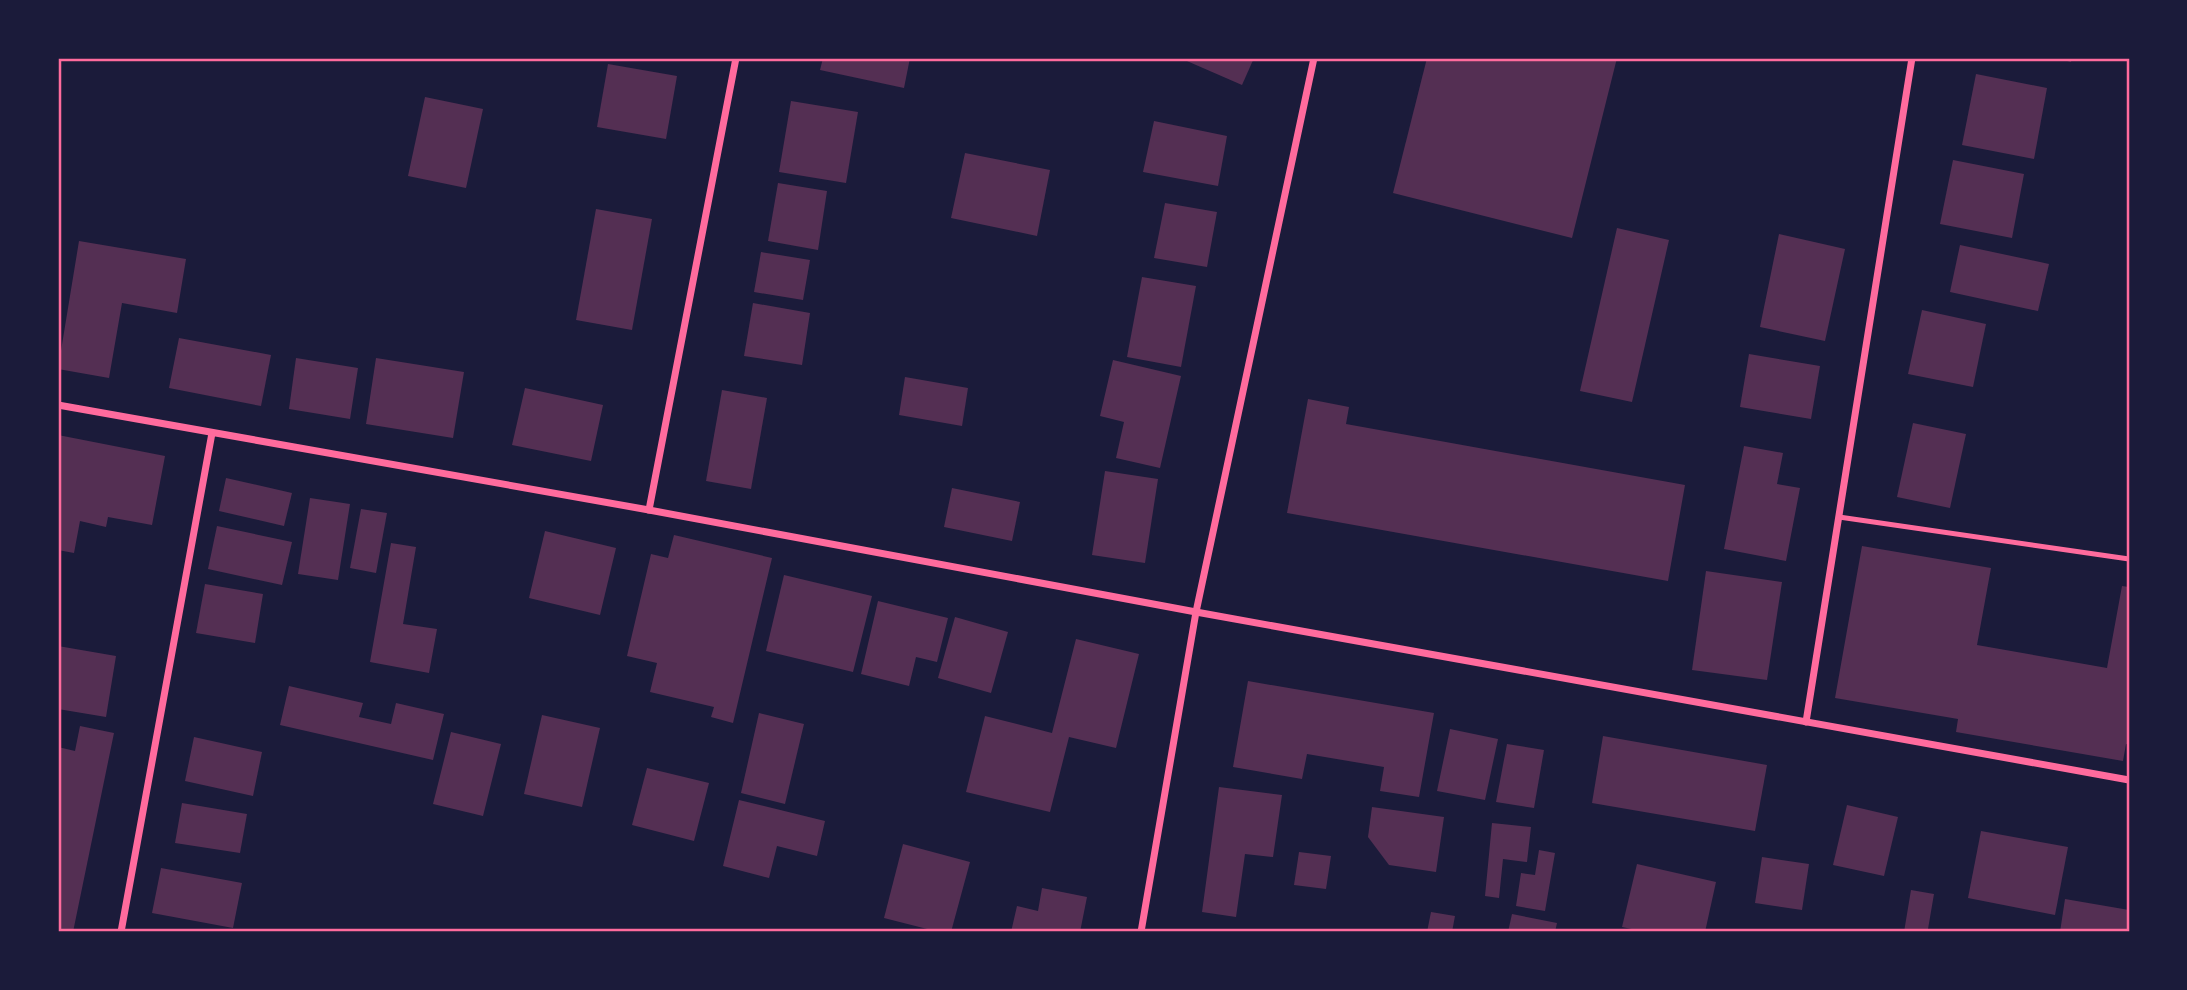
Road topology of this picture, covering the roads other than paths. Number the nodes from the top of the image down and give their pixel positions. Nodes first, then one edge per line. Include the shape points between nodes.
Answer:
1 (736, 58) edge
2 (1314, 58) edge
3 (1912, 58) edge
4 (58, 405) edge
5 (212, 433) junction
6 (649, 510) junction
7 (1839, 517) junction
8 (2129, 559) edge
9 (1196, 612) junction
10 (1806, 722) junction
11 (2129, 780) edge
12 (121, 932) edge
13 (1141, 932) edge

1 - 6 street
2 - 9 street
3 - 7 street
4 - 5 street
5 - 6 street
5 - 12 street
6 - 9 street
7 - 8 lane
7 - 10 street
9 - 10 street
9 - 13 street
10 - 11 street

